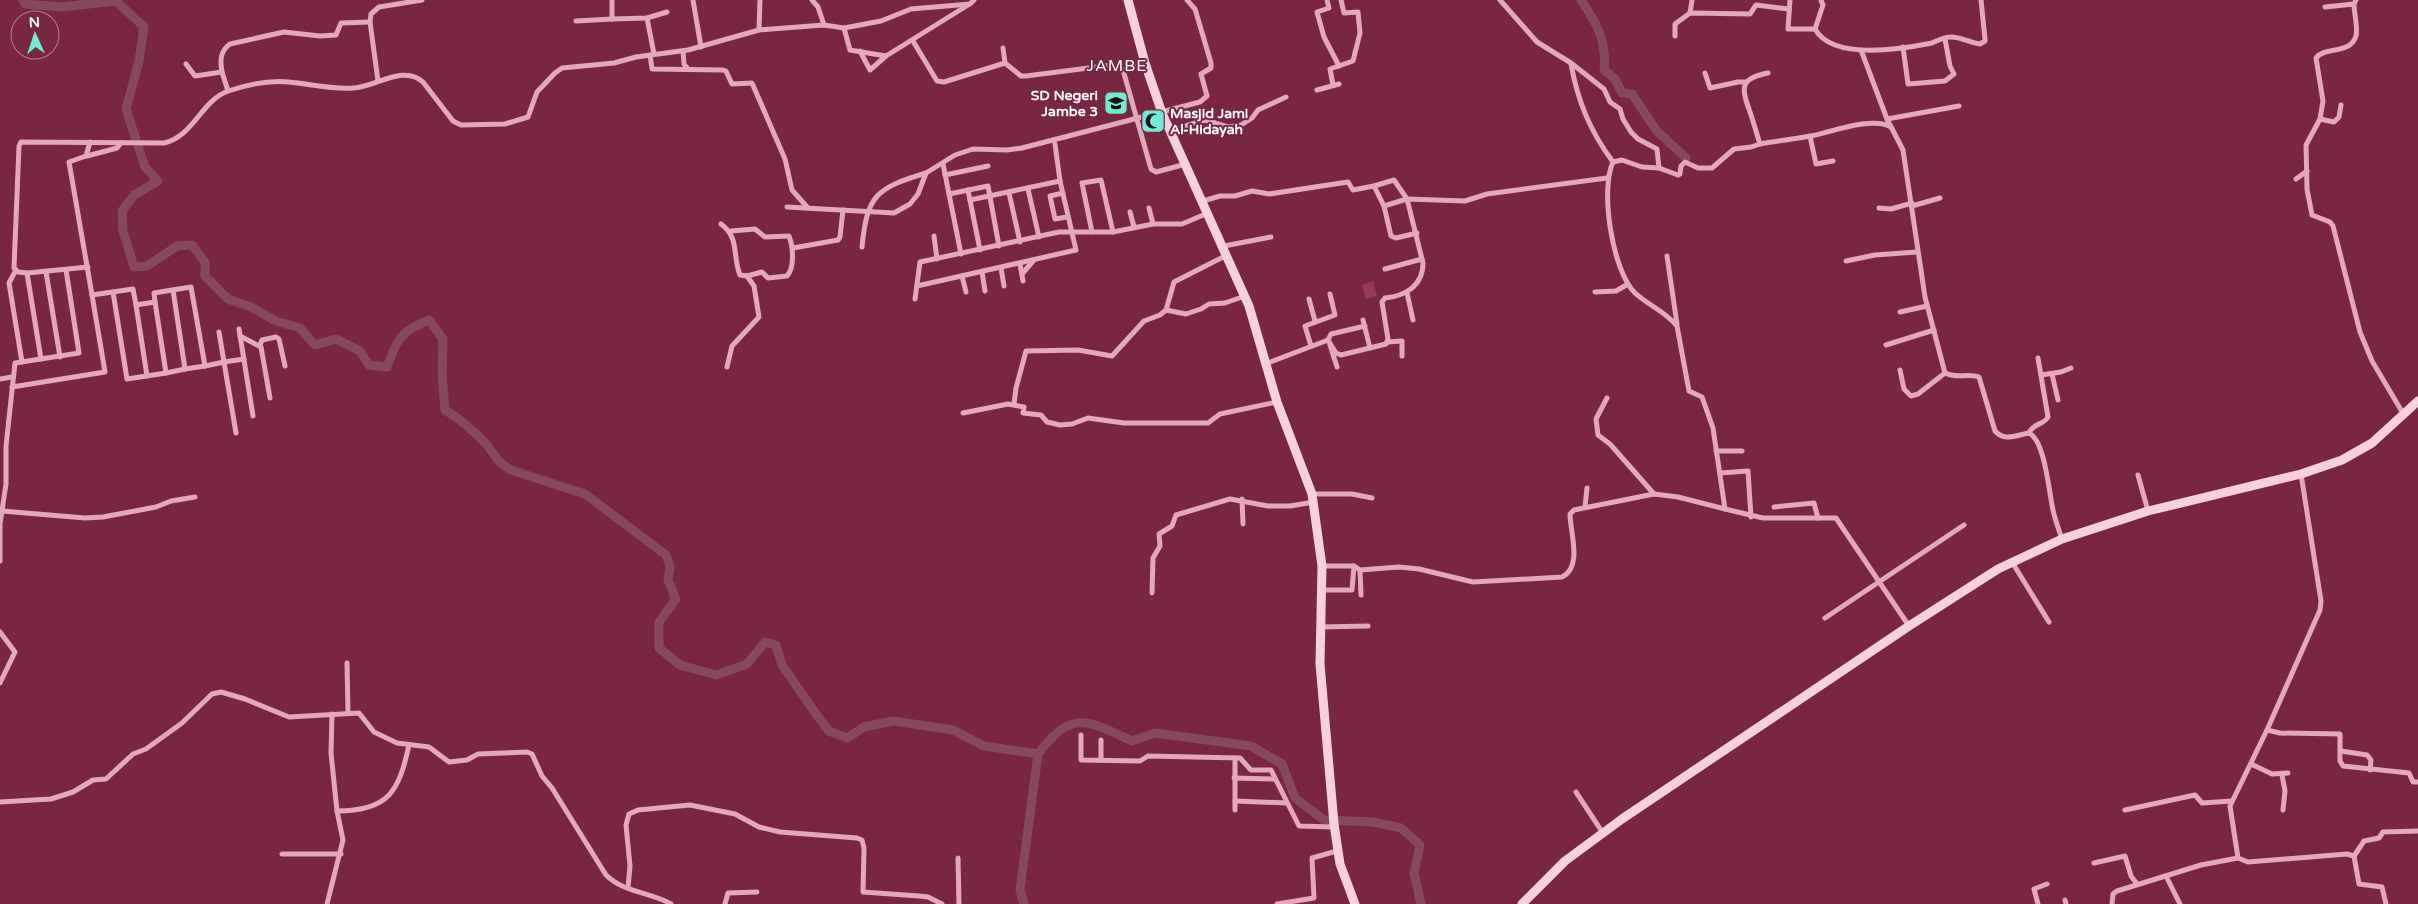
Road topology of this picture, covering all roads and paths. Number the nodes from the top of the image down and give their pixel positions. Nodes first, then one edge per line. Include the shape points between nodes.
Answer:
1 (422, 0) edge
2 (612, 0) edge
3 (693, 0) edge
4 (760, 0) edge
5 (812, 0) edge
6 (1128, 0) edge
7 (1187, 0) edge
8 (1328, 0) edge
9 (1333, 0) edge
10 (1341, 0) edge
11 (1500, 0) edge
12 (1692, 0) edge
13 (1790, 0) edge
14 (1821, 0) edge
15 (1981, 0) edge
16 (972, 2) edge
17 (2355, 2) edge
18 (2325, 8) dead end
19 (1789, 9) junction
20 (667, 12) dead end
21 (1690, 13) junction
22 (648, 18) junction
23 (612, 19) junction
24 (576, 21) dead end
25 (370, 22) junction
26 (824, 25) junction
27 (844, 28) junction
28 (1815, 29) junction
29 (758, 30) junction
30 (1675, 36) dead end
31 (1945, 39) junction
32 (913, 41) junction
33 (701, 47) junction
34 (1903, 47) junction
35 (1002, 48) dead end
36 (1861, 50) junction
37 (683, 51) junction
38 (860, 51) junction
39 (652, 55) junction
40 (886, 56) junction
41 (1005, 63) junction
42 (1145, 63) junction
43 (1571, 63) junction
44 (186, 64) dead end
45 (1338, 66) junction
46 (688, 69) junction
47 (1123, 70) junction
48 (222, 72) junction
49 (1705, 73) dead end
50 (1768, 73) dead end
51 (378, 81) junction
52 (1745, 82) junction
53 (1317, 90) dead end
54 (228, 91) junction
55 (1286, 97) dead end
56 (2341, 105) dead end
57 (1959, 106) dead end
58 (1162, 113) junction
59 (1137, 118) junction
60 (1887, 119) junction
61 (2320, 119) junction
62 (1892, 127) junction
63 (1169, 130) junction
64 (1810, 136) junction
65 (90, 142) junction
66 (121, 143) junction
67 (1054, 144) dead end
68 (1760, 144) junction
69 (86, 156) junction
70 (1833, 161) dead end
71 (1613, 162) junction
72 (943, 164) junction
73 (1186, 164) junction
74 (988, 166) dead end
75 (1659, 168) junction
76 (2307, 171) junction
77 (926, 173) junction
78 (945, 175) junction
79 (1607, 178) junction
80 (2296, 180) dead end
81 (1060, 181) junction
82 (1374, 186) junction
83 (1028, 189) junction
84 (968, 190) junction
85 (1009, 193) junction
86 (1062, 193) junction
87 (949, 194) junction
88 (990, 196) junction
89 (1940, 198) dead end
90 (1407, 199) junction
91 (970, 200) junction
92 (1203, 201) junction
93 (1912, 204) junction
94 (1384, 206) junction
95 (787, 207) dead end
96 (808, 208) junction
97 (1149, 208) dead end
98 (1879, 208) dead end
99 (843, 210) junction
100 (867, 212) junction
101 (1130, 212) dead end
102 (1209, 213) junction
103 (1067, 217) junction
104 (722, 224) dead end
105 (1153, 224) junction
106 (1134, 228) junction
107 (731, 231) junction
108 (1070, 231) junction
109 (1092, 232) junction
110 (1112, 232) junction
111 (1417, 233) junction
112 (934, 236) dead end
113 (1039, 237) junction
114 (1270, 237) dead end
115 (1020, 242) junction
116 (999, 246) junction
117 (862, 247) dead end
118 (793, 248) junction
119 (980, 250) junction
120 (1225, 250) junction
121 (1917, 252) junction
122 (961, 254) junction
123 (1667, 256) dead end
124 (937, 259) junction
125 (1422, 259) junction
126 (1034, 260) junction
127 (1846, 261) dead end
128 (1020, 264) junction
129 (88, 267) junction
130 (1000, 268) junction
131 (1385, 268) dead end
132 (16, 270) junction
133 (66, 270) junction
134 (46, 272) junction
135 (982, 272) junction
136 (26, 273) junction
137 (1022, 274) junction
138 (747, 276) junction
139 (962, 276) junction
140 (1023, 281) dead end
141 (1628, 284) junction
142 (917, 286) junction
143 (1004, 286) dead end
144 (173, 290) junction
145 (985, 291) dead end
146 (113, 292) junction
147 (966, 292) dead end
148 (1406, 292) junction
149 (1595, 292) dead end
150 (1330, 294) dead end
151 (92, 295) junction
152 (1245, 296) junction
153 (915, 299) dead end
154 (1309, 299) dead end
155 (155, 302) junction
156 (136, 305) junction
157 (1927, 306) junction
158 (1166, 310) junction
159 (1900, 312) dead end
160 (1413, 320) dead end
161 (1315, 321) junction
162 (1677, 326) junction
163 (239, 329) dead end
164 (1934, 330) junction
165 (219, 332) dead end
166 (240, 336) junction
167 (1328, 340) junction
168 (1388, 342) junction
169 (260, 345) junction
170 (1886, 345) dead end
171 (1311, 346) junction
172 (1370, 348) junction
173 (60, 356) junction
174 (1402, 356) dead end
175 (2038, 358) dead end
176 (41, 359) junction
177 (244, 359) junction
178 (22, 362) junction
179 (224, 362) junction
180 (1265, 364) junction
181 (205, 366) junction
182 (285, 366) dead end
183 (727, 367) dead end
184 (1337, 367) dead end
185 (2071, 368) dead end
186 (185, 370) junction
187 (1900, 370) dead end
188 (166, 373) junction
189 (1945, 373) junction
190 (2052, 374) junction
191 (2041, 375) junction
192 (147, 376) junction
193 (12, 377) junction
194 (0, 379) edge
195 (12, 387) junction
196 (270, 398) dead end
197 (1608, 398) dead end
198 (2058, 400) dead end
199 (2418, 401) edge
200 (1277, 402) junction
201 (1014, 404) junction
202 (963, 414) dead end
203 (253, 416) dead end
204 (2404, 416) junction
205 (2029, 433) junction
206 (236, 434) dead end
207 (3, 447) edge
208 (1716, 451) junction
209 (1742, 451) dead end
210 (1720, 473) junction
211 (2301, 474) junction
212 (2138, 476) dead end
213 (1587, 488) dead end
214 (1654, 494) junction
215 (195, 497) dead end
216 (1313, 498) junction
217 (1372, 498) dead end
218 (1242, 499) junction
219 (1585, 507) junction
220 (1774, 507) dead end
221 (1724, 509) junction
222 (2, 511) junction
223 (2148, 511) junction
224 (1751, 516) junction
225 (1818, 518) junction
226 (1242, 524) dead end
227 (1964, 525) dead end
228 (2062, 540) junction
229 (0, 561) edge
230 (2012, 561) junction
231 (1322, 566) junction
232 (1354, 566) junction
233 (1360, 570) junction
234 (1880, 583) junction
235 (1321, 590) junction
236 (1152, 593) dead end
237 (1360, 595) dead end
238 (1825, 618) dead end
239 (2049, 622) dead end
240 (1368, 626) dead end
241 (1909, 626) junction
242 (1320, 627) junction
243 (0, 632) edge
244 (347, 662) dead end
245 (0, 682) edge
246 (348, 712) junction
247 (332, 714) junction
248 (2267, 730) junction
249 (1081, 735) dead end
250 (1101, 740) dead end
251 (410, 745) junction
252 (2341, 751) junction
253 (1235, 758) junction
254 (1101, 760) junction
255 (2251, 764) junction
256 (2370, 770) junction
257 (2288, 773) dead end
258 (2282, 775) junction
259 (1234, 778) junction
260 (1275, 779) junction
261 (2418, 782) edge
262 (1576, 792) dead end
263 (1235, 801) junction
264 (2232, 801) junction
265 (0, 802) edge
266 (1287, 803) junction
267 (1235, 810) dead end
268 (2125, 810) dead end
269 (2283, 810) dead end
270 (337, 811) junction
271 (1334, 825) junction
272 (2418, 831) edge
273 (1603, 833) junction
274 (1337, 851) junction
275 (282, 854) dead end
276 (341, 854) junction
277 (2354, 856) junction
278 (958, 858) dead end
279 (2238, 858) junction
280 (2094, 864) dead end
281 (2166, 876) junction
282 (2047, 884) dead end
283 (2137, 884) junction
284 (628, 888) junction
285 (757, 892) dead end
286 (326, 904) edge
287 (671, 904) edge
288 (725, 904) edge
289 (942, 904) edge
290 (959, 904) edge
291 (1277, 904) edge
292 (1355, 904) edge
293 (1522, 904) edge
294 (2038, 904) edge
295 (2112, 904) edge
296 (2180, 904) edge
297 (2386, 904) edge

1 - 25 street via 379,7 371,14
2 - 23 street
3 - 33 street
4 - 29 street
5 - 26 street
6 - 42 street
7 - 58 street via 1195,9 1211,64 1211,68 1201,74 1207,96 1200,102
8 - 9 street
8 - 45 street via 1329,8 1317,12 1324,37
10 - 45 street via 1344,13 1358,12 1360,31 1355,59
11 - 43 street via 1537,42
12 - 21 street
13 - 19 street
14 - 28 street via 1823,5
15 - 31 street via 1985,41 1977,44 1952,37
16 - 27 street via 911,9 881,21
16 - 32 street
17 - 18 street
17 - 61 street via 2356,32 2353,41 2344,48 2316,58 2323,101
19 - 21 street via 1756,5 1751,14
19 - 28 street via 1788,29
20 - 22 street
21 - 30 street via 1676,24
22 - 23 street
22 - 39 street
23 - 24 street
25 - 48 street via 340,23 336,35 284,32 230,44 220,61
25 - 51 street
26 - 27 street
26 - 29 street
27 - 38 street via 848,48
28 - 36 street via 1825,40
29 - 33 street
31 - 34 street
31 - 34 street via 1954,74 1945,80 1908,84
32 - 40 street
32 - 41 street via 938,81 944,82
33 - 37 street
34 - 36 street
35 - 41 street
36 - 60 street
37 - 39 street
37 - 46 street via 684,64
38 - 40 street
38 - 40 street via 870,70
39 - 46 street via 652,69
39 - 51 street via 558,70 535,95 528,117 505,124 465,126 453,121 417,77 407,75
41 - 47 street via 1021,76 1112,65
42 - 47 street
42 - 58 street
43 - 71 street via 1582,108 1594,135
43 - 75 street via 1604,89 1638,139 1657,150
44 - 48 street via 195,76
45 - 53 street via 1330,69 1336,85
46 - 96 street via 723,70 732,84 752,84 786,160 792,190
47 - 59 street
48 - 54 street
49 - 52 street via 1710,88
50 - 52 street
51 - 54 street via 350,88 276,82
52 - 68 street via 1742,93
54 - 66 street via 179,138 164,142
55 - 63 street via 1258,110 1241,125 1228,127 1205,120
56 - 61 street via 2334,122
57 - 60 street
58 - 59 street
58 - 63 street
59 - 72 street via 1022,148 963,151
59 - 73 street via 1153,172
60 - 62 street
61 - 76 street via 2306,145
62 - 64 street via 1868,124
62 - 93 street via 1904,150
63 - 73 street
64 - 68 street
64 - 70 street via 1816,164
65 - 66 street
65 - 69 street
65 - 132 street via 26,140 18,146
66 - 69 street via 117,148
67 - 81 street
68 - 75 street via 1734,149 1712,168 1698,168 1686,162 1678,175
69 - 129 street via 69,162
71 - 75 street via 1622,160 1642,167
71 - 79 street
72 - 77 street
72 - 78 street
73 - 92 street
74 - 78 street
76 - 80 street
76 - 204 street via 2310,211 2334,226 2360,332 2372,361
77 - 100 street via 884,189
77 - 100 street via 918,194 910,204 894,213
78 - 87 street
79 - 90 street via 1486,194 1464,201
79 - 141 street via 1614,252
81 - 83 street
81 - 86 street
82 - 90 street via 1394,180
82 - 92 street via 1355,191 1346,182 1269,194 1255,191
82 - 94 street
83 - 85 street
83 - 113 street
84 - 87 street
84 - 88 street via 988,186
84 - 91 street
85 - 88 street
85 - 115 street
86 - 103 street
86 - 103 street via 1050,196 1055,219
87 - 122 street
88 - 91 street
88 - 116 street
89 - 93 street
90 - 94 street
90 - 111 street
91 - 119 street
92 - 102 street
93 - 98 street
93 - 121 street
94 - 111 street via 1391,236 1396,238
95 - 96 street
96 - 99 street
97 - 105 street
99 - 100 street
99 - 118 street via 838,240
100 - 117 street
101 - 106 street
102 - 105 street via 1182,224
102 - 120 street
103 - 108 street
104 - 107 street
105 - 106 street
106 - 110 street
107 - 118 street via 756,229 765,237 788,235
107 - 138 street via 738,273
108 - 109 street
108 - 113 street
108 - 126 street via 1076,250
109 - 110 street
109 - 110 street via 1082,183 1101,180
111 - 125 street
112 - 124 street
113 - 115 street
114 - 120 street
115 - 116 street
116 - 119 street
118 - 138 street via 788,276 768,278 762,272
119 - 122 street
120 - 152 street
120 - 158 street via 1174,282
121 - 127 street
121 - 157 street
122 - 124 street
123 - 162 street
124 - 142 street via 920,262
125 - 131 street
125 - 148 street via 1424,267 1420,278
126 - 128 street
126 - 137 street
128 - 130 street
128 - 137 street
129 - 133 street
129 - 151 street
130 - 135 street
130 - 143 street
132 - 136 street
132 - 178 street via 9,283
133 - 134 street
133 - 173 street via 79,353
134 - 136 street
134 - 173 street
135 - 139 street
135 - 145 street
136 - 176 street
137 - 140 street
138 - 183 street via 754,286 759,317 732,346
139 - 142 street
139 - 147 street
141 - 149 street via 1616,291
141 - 162 street
142 - 153 street
144 - 155 street via 154,293
144 - 181 street via 191,287
144 - 186 street
146 - 151 street
146 - 156 street via 133,289
146 - 192 street via 127,379
148 - 160 street
148 - 168 street via 1385,298 1382,302
150 - 161 street via 1335,314
151 - 195 street via 105,372
152 - 158 street via 1209,304 1186,314
152 - 180 street
154 - 161 street
155 - 156 street
155 - 188 street
156 - 192 street
157 - 159 street
157 - 164 street
158 - 201 street via 1144,321 1112,356 1078,350 1026,351
161 - 171 street via 1305,326
162 - 208 street via 1686,381 1691,393 1703,399 1713,428
163 - 166 street
164 - 170 street
164 - 189 street
165 - 179 street
166 - 169 street
166 - 177 street
167 - 171 street
167 - 172 street via 1336,353 1341,354
167 - 172 street via 1332,334 1364,323
167 - 184 street
168 - 172 street
168 - 174 street via 1402,340
169 - 182 street via 262,340 279,339
169 - 196 street
171 - 180 street
173 - 176 street
175 - 191 street
176 - 178 street
177 - 179 street
177 - 203 street
178 - 193 street via 15,363
179 - 181 street
179 - 206 street
180 - 200 street
181 - 186 street
185 - 190 street
186 - 188 street
187 - 189 street via 1904,389 1910,396 1918,394
188 - 192 street
189 - 205 street via 1949,376 1979,377 1995,431 2000,436 2007,438
190 - 191 street
190 - 198 street
191 - 205 street via 2048,417 2033,426
193 - 194 street
193 - 195 street
195 - 207 street
197 - 214 street via 1596,419 1598,434
199 - 204 street
200 - 201 street via 1220,414 1208,423 1124,423 1088,418 1060,425 1048,422 1041,415 1023,413 1024,407
200 - 216 street
201 - 202 street
204 - 211 street via 2372,443 2342,460
205 - 228 street via 2035,437 2042,453
207 - 222 street via 6,484
208 - 209 street
208 - 210 street
210 - 221 street
210 - 224 street via 1748,471
211 - 223 street
211 - 248 street via 2320,610
212 - 223 street
213 - 219 street
214 - 219 street
214 - 221 street
215 - 222 street via 103,517
216 - 217 street via 1352,494
216 - 218 street via 1290,506 1268,506
216 - 231 street
218 - 226 street
218 - 236 street via 1230,499 1175,516 1172,526 1159,534 1160,546 1153,558
219 - 233 street via 1570,514 1573,560 1570,571 1562,577 1474,582 1418,569
220 - 225 street via 1814,503
221 - 224 street
222 - 229 street
223 - 228 street
224 - 225 street
225 - 234 street via 1839,520
227 - 234 street
228 - 230 street
230 - 239 street
230 - 241 street
231 - 232 street
231 - 235 street
232 - 233 street
232 - 235 street via 1352,590
233 - 237 street
234 - 238 street
234 - 241 street
235 - 242 street
240 - 242 street
241 - 273 street
242 - 271 street via 1320,664
243 - 245 street via 15,652
244 - 246 street
246 - 247 street
246 - 251 street via 359,713 374,732 397,743
247 - 265 street via 289,717 246,699 222,692 212,694 182,723 146,749 133,754 106,779 93,780 73,792 51,799
247 - 270 street via 331,753
248 - 252 street via 2340,734
248 - 255 street
249 - 254 street via 1081,760
250 - 254 street
251 - 270 street via 403,775 388,799 351,811
251 - 284 street via 430,747 448,762 467,760 478,754 532,754 542,776 606,875
252 - 256 street via 2343,766
252 - 256 street via 2367,755 2371,760
253 - 254 street via 1148,756 1140,760
253 - 259 street
253 - 260 street via 1240,758 1250,770 1271,770
255 - 258 street
255 - 264 street
256 - 261 street via 2411,774 2413,781
257 - 258 street
258 - 269 street via 2285,792
259 - 260 street
259 - 263 street
260 - 266 street
262 - 273 street
263 - 266 street
263 - 267 street
264 - 268 street via 2202,803 2195,795
264 - 279 street via 2229,811
266 - 271 street via 1299,826
270 - 276 street via 343,840
271 - 274 street
272 - 277 street via 2383,832 2379,838 2364,841
273 - 293 street via 1565,861
274 - 291 street via 1312,858 1314,898
274 - 292 street
275 - 276 street
276 - 286 street
277 - 279 street via 2248,862
277 - 297 street via 2359,884 2382,887
278 - 290 street
279 - 281 street
280 - 283 street via 2125,856
281 - 283 street
281 - 296 street
282 - 294 street via 2034,888
283 - 295 street via 2114,892
284 - 287 street
284 - 289 street via 630,866 626,825 629,814 632,810 690,805 735,814 759,827 780,832 858,838 864,848 863,892 920,896
285 - 288 street via 728,893

